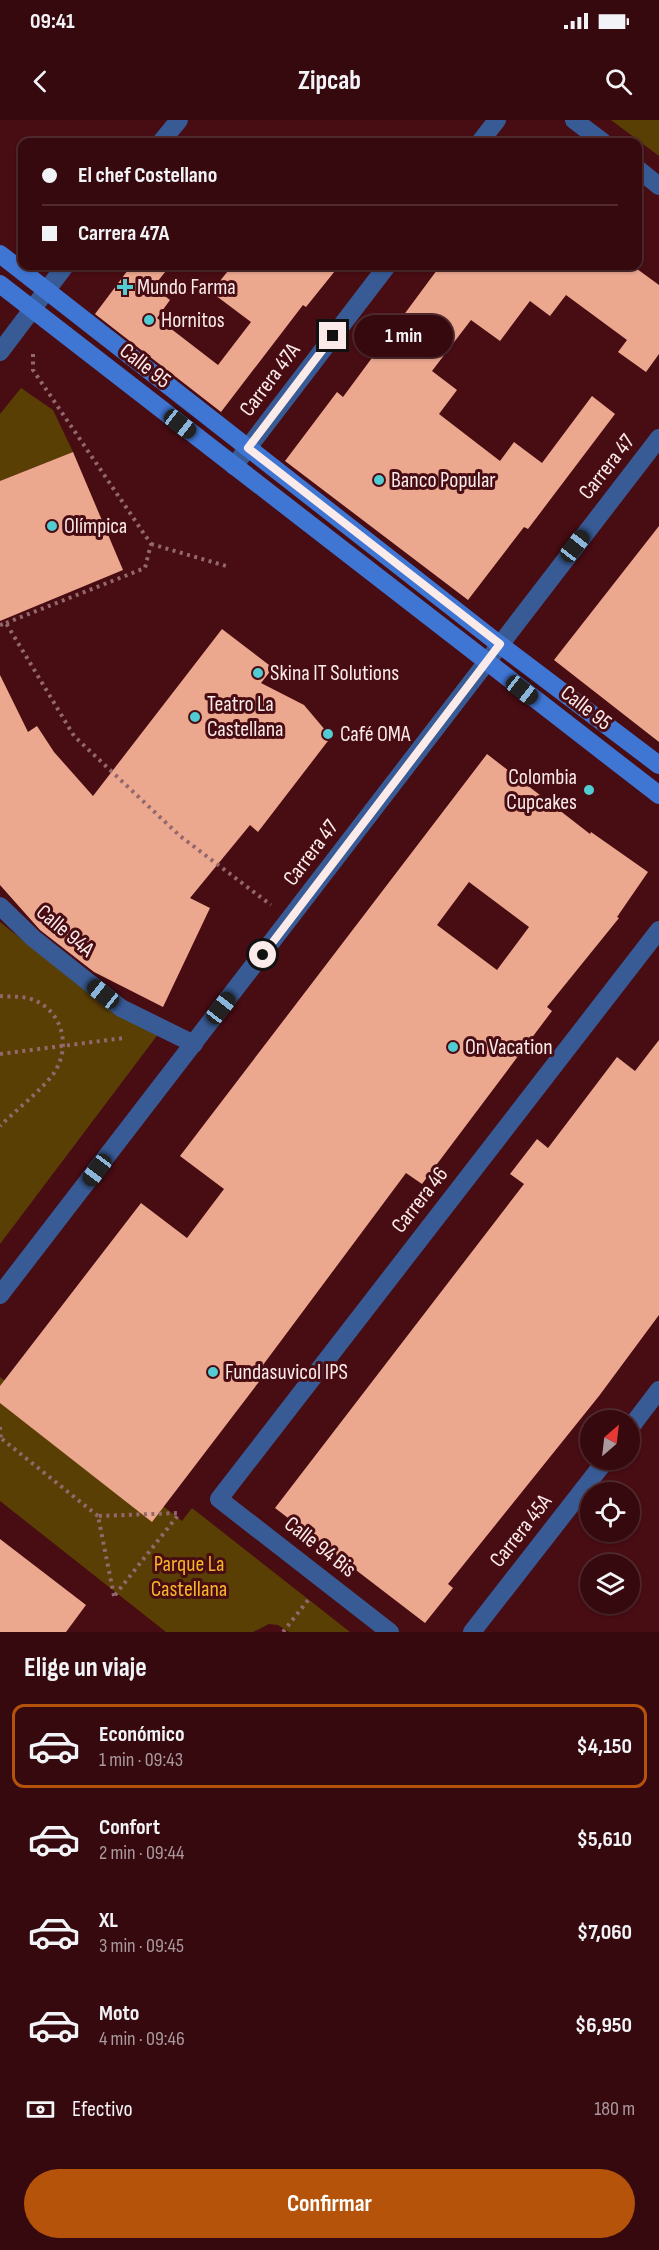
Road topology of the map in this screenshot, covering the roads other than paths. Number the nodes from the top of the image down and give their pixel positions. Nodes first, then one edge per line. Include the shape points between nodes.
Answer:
1 (179, 120) edge
2 (497, 120) edge
3 (574, 120) edge
4 (164, 138) edge
5 (483, 138) edge
6 (598, 138) edge
7 (642, 173) edge
8 (659, 186) edge
9 (0, 254) edge
10 (18, 268) edge
11 (20, 270) edge
12 (62, 270) edge
13 (384, 270) edge
14 (0, 284) edge
15 (46, 290) junction
16 (32, 309) junction
17 (0, 352) edge
18 (659, 438) edge
19 (248, 448) junction
20 (234, 466) junction
21 (500, 644) junction
22 (487, 662) junction
23 (659, 765) edge
24 (659, 795) edge
25 (0, 906) edge
26 (659, 930) edge
27 (194, 1044) junction
28 (0, 1295) edge
29 (659, 1390) edge
30 (640, 1415) edge
31 (598, 1470) edge
32 (219, 1499) joint
33 (390, 1632) edge
34 (472, 1632) edge

1 - 4 street
2 - 5 street
3 - 6 street
7 - 8 street
9 - 10 street, Calle 95
11 - 15 street, Calle 95
12 - 15 street
13 - 19 street, Carrera 47A
14 - 16 street, Calle 95
15 - 16 street
15 - 19 street, Calle 95
16 - 17 street
16 - 20 street, Calle 95
18 - 21 street, Carrera 47
19 - 20 street, Carrera 47A
19 - 21 street, Calle 95
20 - 22 street, Calle 95
21 - 22 street, Carrera 47
21 - 23 street, Calle 95
22 - 24 street, Calle 95
22 - 27 street, Carrera 47
25 - 27 street, Calle 94A via 33,938 121,1008
26 - 32 street, Carrera 46
27 - 28 street, Carrera 47
29 - 30 street
31 - 34 street, Carrera 45A
32 - 33 street, Calle 94 Bis

